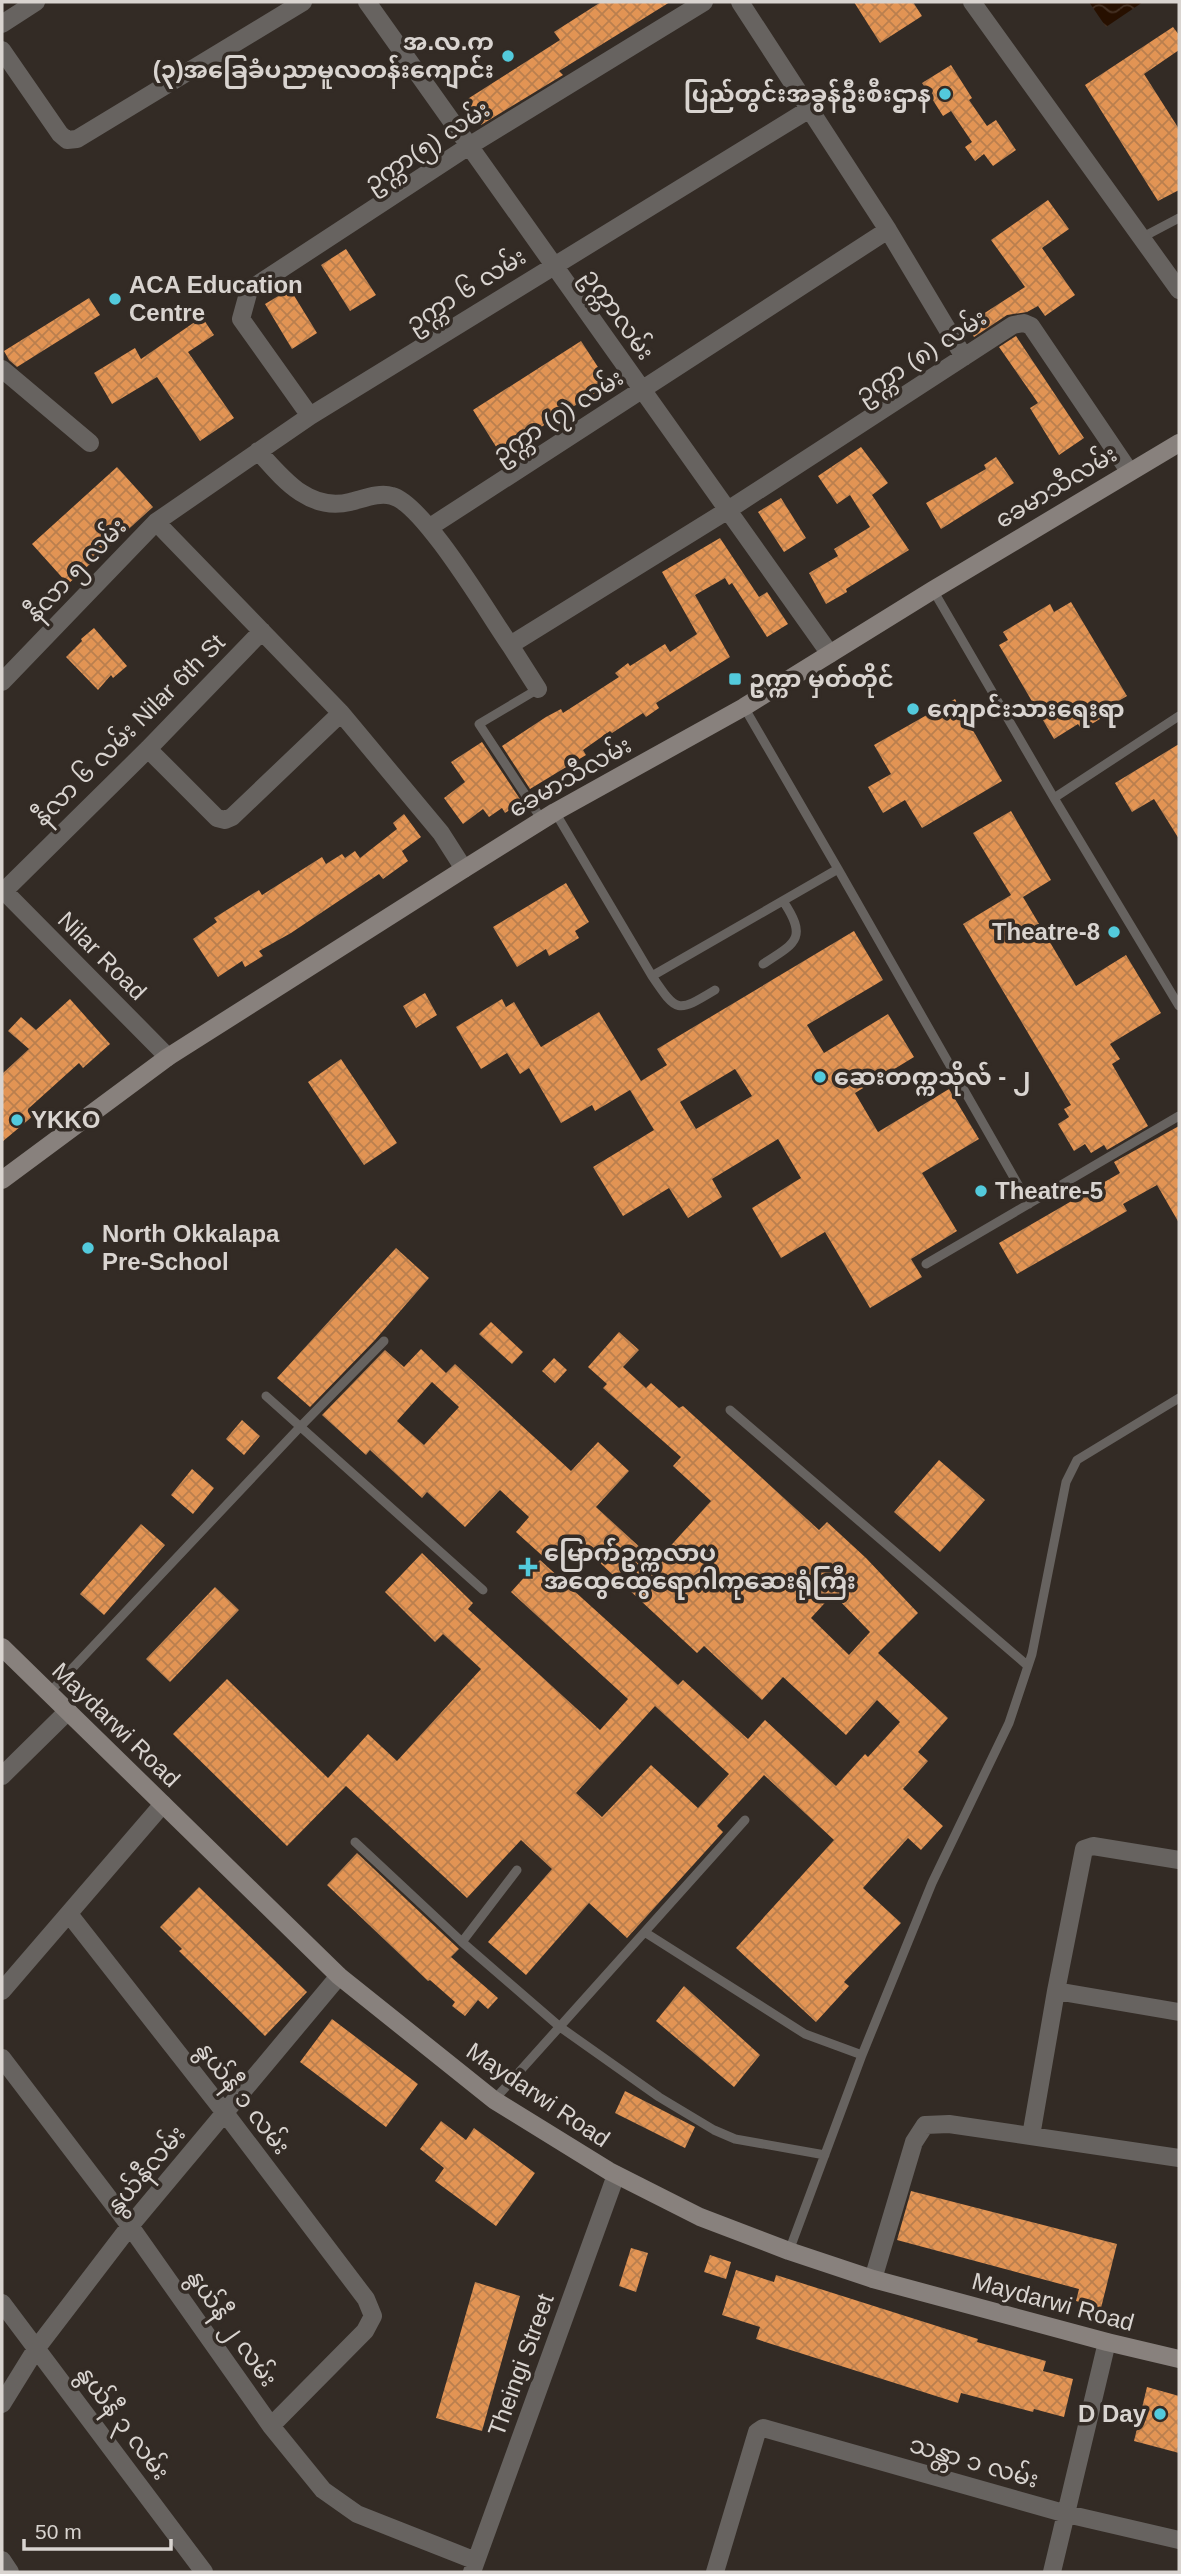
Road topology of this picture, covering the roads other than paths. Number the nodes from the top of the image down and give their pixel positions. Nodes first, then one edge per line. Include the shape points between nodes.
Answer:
1 (36, 2) edge
2 (303, 2) edge
3 (367, 2) edge
4 (704, 2) edge
5 (740, 2) edge
6 (972, 2) edge
7 (2, 24) edge
8 (2, 50) edge
9 (808, 110) junction
10 (469, 146) junction
11 (1179, 218) edge
12 (888, 230) junction
13 (1141, 238) junction
14 (553, 265) junction
15 (1179, 290) edge
16 (964, 357) junction
17 (2, 369) edge
18 (643, 391) junction
19 (310, 416) junction
20 (90, 443) dead end
21 (1179, 443) edge
22 (258, 451) junction
23 (1129, 471) junction
24 (728, 510) junction
25 (156, 522) junction
26 (430, 527) junction
27 (933, 590) junction
28 (262, 631) junction
29 (510, 645) junction
30 (830, 654) junction
31 (2, 682) edge
32 (538, 689) joint
33 (744, 707) junction
34 (341, 713) junction
35 (1179, 716) edge
36 (148, 749) junction
37 (1054, 798) junction
38 (548, 816) junction
39 (464, 869) junction
40 (838, 869) junction
41 (2, 891) edge
42 (783, 901) junction
43 (763, 964) dead end
44 (652, 976) junction
45 (715, 990) dead end
46 (1179, 1006) edge
47 (168, 1057) junction
48 (1179, 1116) edge
49 (2, 1180) edge
50 (1029, 1204) junction
51 (926, 1264) dead end
52 (384, 1342) dead end
53 (267, 1396) dead end
54 (1179, 1398) edge
55 (730, 1410) dead end
56 (300, 1427) junction
57 (483, 1590) dead end
58 (2, 1647) edge
59 (1028, 1666) junction
60 (49, 1693) junction
61 (68, 1711) junction
62 (2, 1776) edge
63 (163, 1804) junction
64 (745, 1820) dead end
65 (355, 1842) dead end
66 (1179, 1860) edge
67 (517, 1870) dead end
68 (69, 1914) junction
69 (646, 1933) junction
70 (462, 1942) junction
71 (339, 1976) junction
72 (2, 1991) edge
73 (1056, 1991) junction
74 (1179, 2012) edge
75 (560, 2027) junction
76 (862, 2055) junction
77 (2, 2058) edge
78 (494, 2100) junction
79 (225, 2113) junction
80 (1031, 2136) junction
81 (825, 2155) junction
82 (1179, 2158) edge
83 (616, 2175) junction
84 (130, 2226) junction
85 (789, 2251) junction
86 (873, 2279) junction
87 (2, 2304) edge
88 (1107, 2342) junction
89 (36, 2349) junction
90 (1179, 2358) edge
91 (2, 2404) edge
92 (271, 2426) junction
93 (1068, 2514) junction
94 (1179, 2540) edge
95 (2, 2560) edge
96 (474, 2566) edge
97 (721, 2571) edge
98 (10, 2572) edge
99 (204, 2572) edge
100 (1052, 2572) edge

1 - 7 street
2 - 8 street via 77,139 67,140 60,134
3 - 10 street, ဥက္ကာလမ်း
4 - 10 street, ဥက္ကာ(၅) လမ်း
5 - 9 street
6 - 13 street
9 - 12 street
9 - 14 street, ဥက္ကာ ၆ လမ်း
10 - 14 street, ဥက္ကာလမ်း
10 - 19 street, ဥက္ကာ(၅) လမ်း via 249,290 241,319
11 - 13 lane
12 - 16 street
12 - 18 street, ဥက္ကာ (၇) လမ်း
13 - 15 street
14 - 18 street, ဥက္ကာလမ်း
14 - 19 street, ဥက္ကာ ၆ လမ်း
16 - 23 street, ဥက္ကာ (၈) လမ်း via 1013,325 1031,326
16 - 24 street, ဥက္ကာ (၈) လမ်း
17 - 20 street
18 - 24 street, ဥက္ကာလမ်း
18 - 26 street, ဥက္ကာ (၇) လမ်း
19 - 22 street, ဥက္ကာ ၆ လမ်း
21 - 23 street, ခေမာသီလမ်း
22 - 25 street, ဥက္ကာ ၆ လမ်း
22 - 26 street via 285,482 313,501 328,505 392,496
23 - 27 street, ခေမာသီလမ်း
24 - 29 street, ဥက္ကာ (၈) လမ်း
24 - 30 street, ဥက္ကာလမ်း
25 - 28 street
25 - 31 street, နီလာ ၅ လမ်း
26 - 29 street
27 - 30 street, ခေမာသီလမ်း
27 - 37 lane
28 - 34 street
28 - 36 street, နီလာ ၆ လမ်း Nilar 6th St
29 - 32 street
30 - 33 street, ခေမာသီလမ်း
32 - 38 lane via 480,724
33 - 38 street, ခေမာသီလမ်း
33 - 40 lane
34 - 36 street via 225,820 217,818
34 - 39 street via 441,833
35 - 37 lane
36 - 41 street, နီလာ ၆ လမ်း Nilar 6th St
37 - 46 lane
38 - 39 street, ခေမာသီလမ်း
38 - 44 lane
39 - 47 street, ခေမာသီလမ်း
40 - 42 lane
40 - 50 lane
41 - 47 street, Nilar Road
42 - 43 lane via 796,920 795,939
42 - 44 lane
44 - 45 lane via 676,1006 694,1003
47 - 49 street, ခေမာသီလမ်း
48 - 50 lane
50 - 51 lane
52 - 56 lane
53 - 56 lane
54 - 59 lane via 1077,1460 1061,1500
55 - 59 lane
56 - 57 lane
56 - 60 lane
58 - 60 street, Maydarwi Road
59 - 76 lane via 1009,1723 932,1883
60 - 61 street, Maydarwi Road
61 - 62 street
61 - 63 street, Maydarwi Road
63 - 68 street
63 - 71 street, Maydarwi Road
64 - 69 lane
65 - 70 lane
66 - 73 street via 1093,1846 1084,1849
67 - 70 lane
68 - 72 street
68 - 79 street, နွယ်နီ ၁ လမ်း
69 - 75 lane
69 - 76 lane via 805,2034
70 - 75 lane
71 - 78 street, Maydarwi Road
71 - 79 street, နွယ်နီလမ်း
73 - 74 street
73 - 80 street
75 - 78 lane
75 - 81 lane via 714,2130 735,2139
76 - 81 lane
77 - 84 street, နွယ်နီ ၂ လမ်း
78 - 83 street, Maydarwi Road
79 - 84 street, နွယ်နီလမ်း
79 - 92 street, နွယ်နီ ၁ လမ်း via 366,2299 373,2316 365,2331
80 - 82 street
80 - 86 street via 925,2124 914,2142
81 - 85 lane
83 - 85 street, Maydarwi Road via 700,2217
83 - 96 street, Theingi Street
84 - 89 street, နွယ်နီလမ်း
84 - 92 street, နွယ်နီ ၂ လမ်း
85 - 86 street, Maydarwi Road
86 - 88 street, Maydarwi Road
87 - 89 street, နွယ်နီ ၃ လမ်း
88 - 90 street, Maydarwi Road
88 - 93 street
89 - 91 street, နွယ်နီလမ်း
89 - 99 street, နွယ်နီ ၃ လမ်း
92 - 96 street, နွယ်နီ ၂ လမ်း via 323,2490 357,2514
93 - 94 street, သန္တာ ၁ လမ်း
93 - 97 street, သန္တာ ၁ လမ်း via 762,2428 757,2432
93 - 100 street
95 - 98 street

